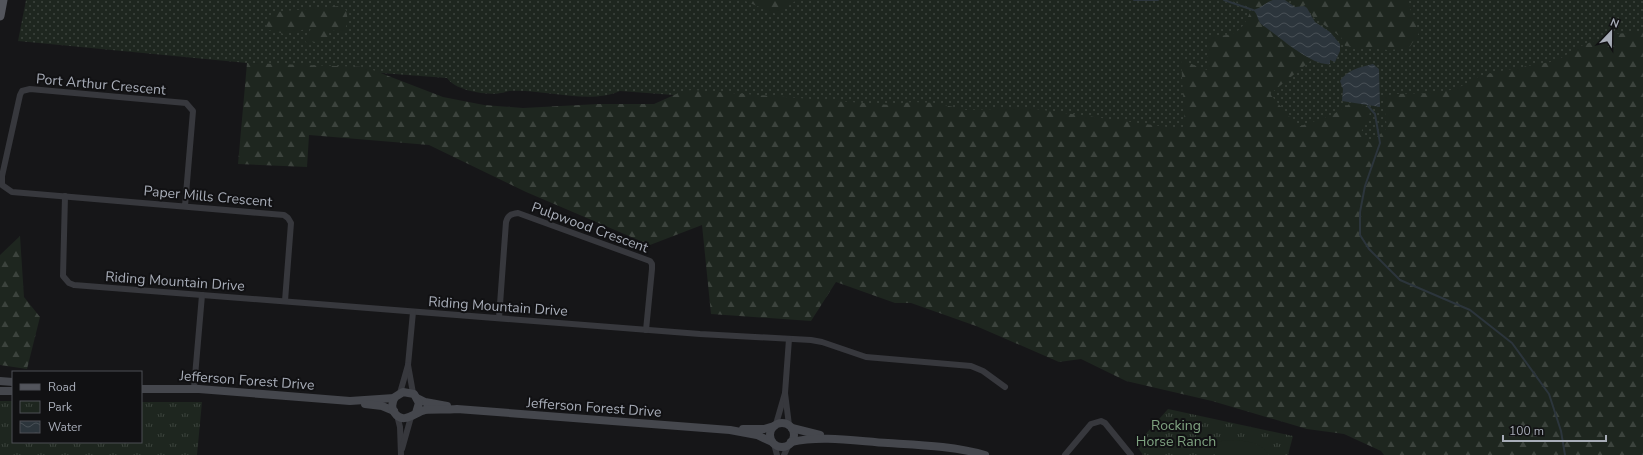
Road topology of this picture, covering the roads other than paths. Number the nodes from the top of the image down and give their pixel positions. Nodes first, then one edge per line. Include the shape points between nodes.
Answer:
1 (3, 0) edge
2 (0, 16) edge
3 (65, 196) junction
4 (185, 206) junction
5 (202, 295) junction
6 (285, 301) junction
7 (413, 312) junction
8 (499, 318) junction
9 (646, 330) junction
10 (789, 339) junction
11 (408, 365) junction
12 (0, 381) edge
13 (12, 382) edge
14 (1005, 387) dead end
15 (194, 388) junction
16 (142, 389) edge
17 (0, 390) edge
18 (12, 391) edge
19 (785, 393) junction
20 (397, 395) junction
21 (415, 396) junction
22 (350, 401) junction
23 (457, 409) junction
24 (395, 413) junction
25 (414, 415) junction
26 (775, 425) junction
27 (790, 427) junction
28 (730, 430) junction
29 (832, 439) junction
30 (773, 443) junction
31 (790, 443) junction
32 (402, 452) edge
33 (776, 455) edge
34 (784, 455) edge
35 (985, 455) edge
36 (1065, 455) edge
37 (1131, 455) edge

1 - 2 main road
3 - 4 street, Paper Mills Crescent
3 - 4 street, Port Arthur Crescent via 12,192 2,184 18,99 22,91 186,103 191,106 193,111
3 - 5 street, Riding Mountain Drive via 64,276 69,283
4 - 6 street, Paper Mills Crescent via 277,213 288,218 290,229
5 - 6 street, Riding Mountain Drive
5 - 15 street
6 - 7 street, Riding Mountain Drive
7 - 8 street, Riding Mountain Drive
7 - 11 street
8 - 9 street, Riding Mountain Drive
8 - 9 street, Pulpwood Crescent via 506,222 512,214 518,213 650,261 652,269
9 - 10 street, Riding Mountain Drive
10 - 14 street, Riding Mountain Drive via 822,342 866,357 972,366
10 - 19 street
11 - 20 street
11 - 21 street
12 - 13 street
15 - 16 street, Jefferson Forest Drive
15 - 22 street, Jefferson Forest Drive
17 - 18 street
19 - 26 street
19 - 27 street
20 - 21 street via 406,391
20 - 22 street, Jefferson Forest Drive
20 - 24 street via 392,404
21 - 23 street, Jefferson Forest Drive via 425,402
21 - 25 street via 419,406
22 - 24 street, Jefferson Forest Drive via 382,406
23 - 25 street, Jefferson Forest Drive via 425,410
23 - 28 street, Jefferson Forest Drive
24 - 25 street via 403,418
24 - 32 street via 400,427
25 - 32 street
26 - 27 street via 783,423
26 - 28 street, Jefferson Forest Drive via 764,429
26 - 30 street via 770,435
27 - 29 street
27 - 31 street via 794,436
28 - 30 street, Jefferson Forest Drive via 757,436
29 - 31 street
29 - 35 street via 944,447
30 - 31 street via 782,446
30 - 33 street
31 - 34 street
36 - 37 street via 1091,424 1101,421

